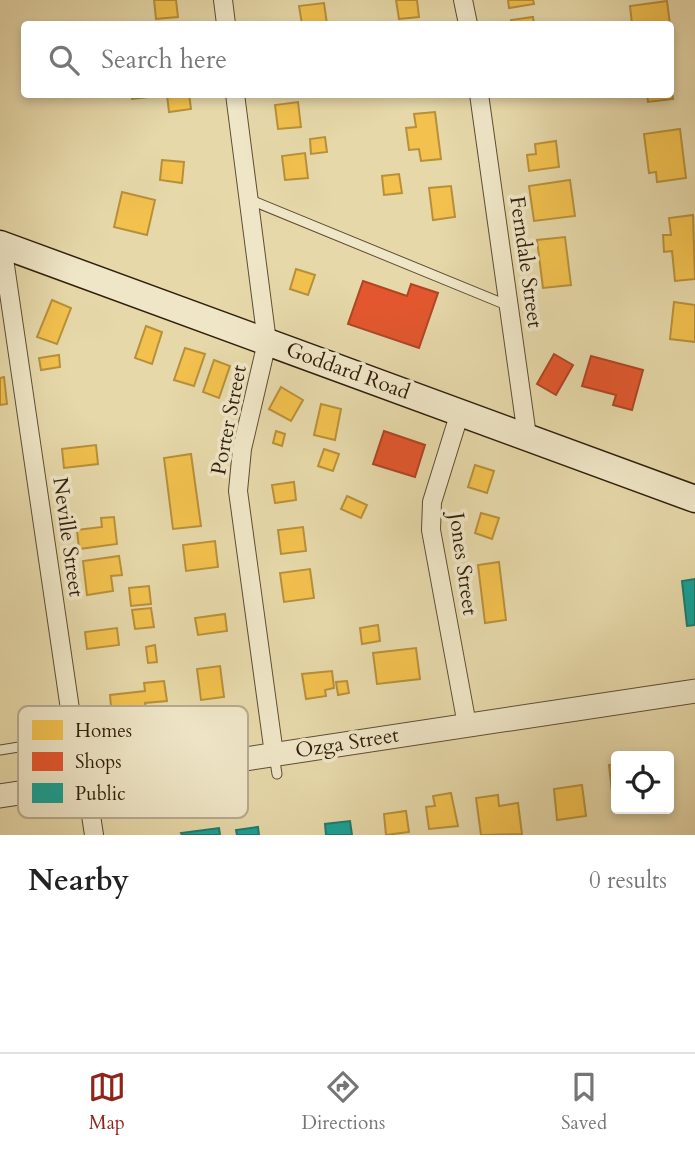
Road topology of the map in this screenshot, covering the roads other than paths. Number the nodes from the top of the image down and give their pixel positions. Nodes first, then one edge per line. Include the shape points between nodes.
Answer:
1 (223, 0) edge
2 (463, 0) edge
3 (226, 21) edge
4 (467, 21) edge
5 (235, 98) edge
6 (480, 98) edge
7 (248, 199) junction
8 (1, 244) edge
9 (509, 306) junction
10 (267, 342) junction
11 (9, 346) edge
12 (460, 412) junction
13 (527, 436) junction
14 (695, 499) edge
15 (695, 691) edge
16 (70, 706) edge
17 (467, 725) junction
18 (18, 747) edge
19 (0, 750) edge
20 (275, 764) junction
21 (248, 767) edge
22 (18, 793) edge
23 (0, 796) edge

1 - 3 street
2 - 4 street
5 - 7 street, Porter Street
6 - 9 street, Ferndale Street
7 - 9 lane
7 - 10 street, Porter Street
8 - 10 main road, Goddard Road
8 - 11 street, Neville Street
9 - 13 street, Ferndale Street
10 - 12 main road, Goddard Road
10 - 20 street, Porter Street via 242,449 238,491
11 - 16 street, Neville Street
12 - 13 main road, Goddard Road
12 - 17 street, Jones Street via 432,502 431,530
13 - 14 main road, Goddard Road
15 - 17 street, Ozga Street
17 - 20 street, Ozga Street
18 - 19 lane
20 - 21 street, Ozga Street
22 - 23 street, Ozga Street

